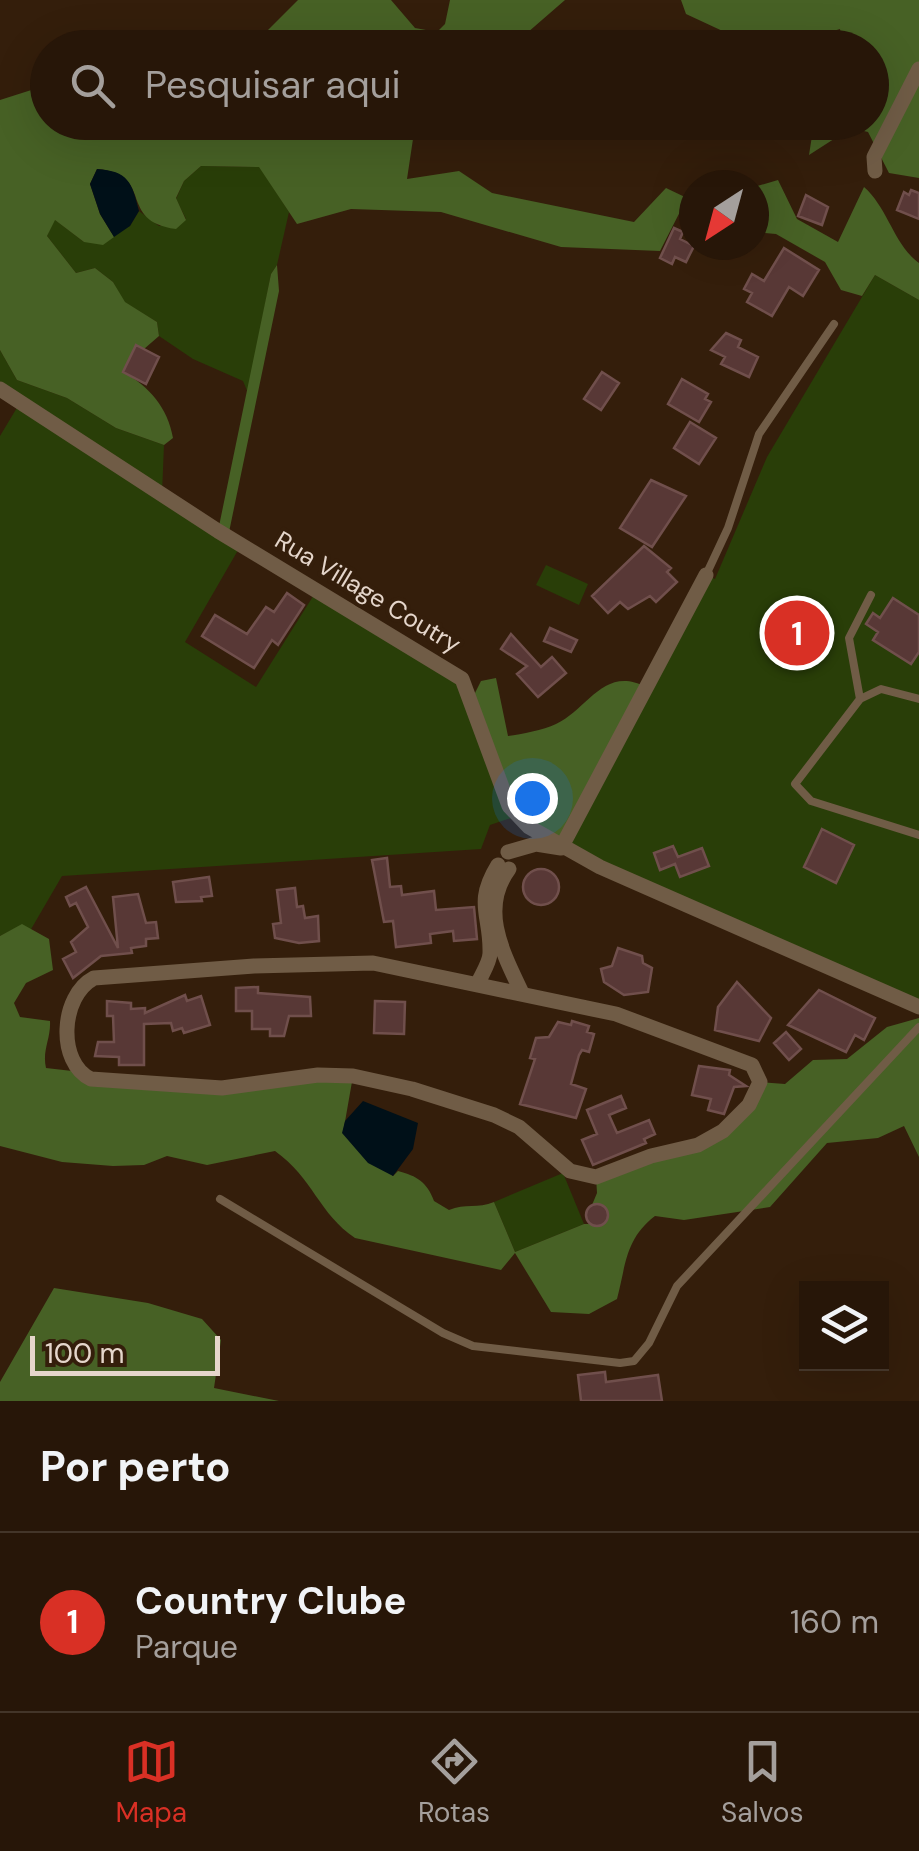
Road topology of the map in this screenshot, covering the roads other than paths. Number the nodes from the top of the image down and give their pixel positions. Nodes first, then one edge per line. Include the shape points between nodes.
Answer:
1 (919, 69) edge
2 (889, 128) edge
3 (883, 140) edge
4 (874, 170) dead end
5 (834, 324) dead end
6 (0, 389) edge
7 (706, 575) joint
8 (871, 595) dead end
9 (919, 698) edge
10 (860, 699) junction
11 (919, 835) edge
12 (560, 848) junction
13 (508, 862) junction
14 (478, 983) junction
15 (522, 993) junction
16 (919, 1007) edge
17 (919, 1027) edge
18 (220, 1199) dead end

1 - 2 street
3 - 4 street
5 - 7 lane via 759,434
6 - 12 street, Rua Village Coutry via 462,678 509,806
7 - 12 street
8 - 10 lane via 849,638
9 - 10 lane via 881,689
10 - 11 lane via 795,784 811,802
12 - 13 street via 536,844
12 - 16 street, Rua Village Coutry
13 - 14 street via 484,892 491,956
13 - 15 street via 493,907
14 - 15 street
14 - 15 street via 373,963 94,978 70,1006 68,1060 92,1079 222,1088 353,1076 412,1089 520,1127 583,1176 596,1177 698,1145 722,1131 756,1094 759,1075 734,1056 616,1014
17 - 18 lane via 677,1286 634,1361 473,1346

